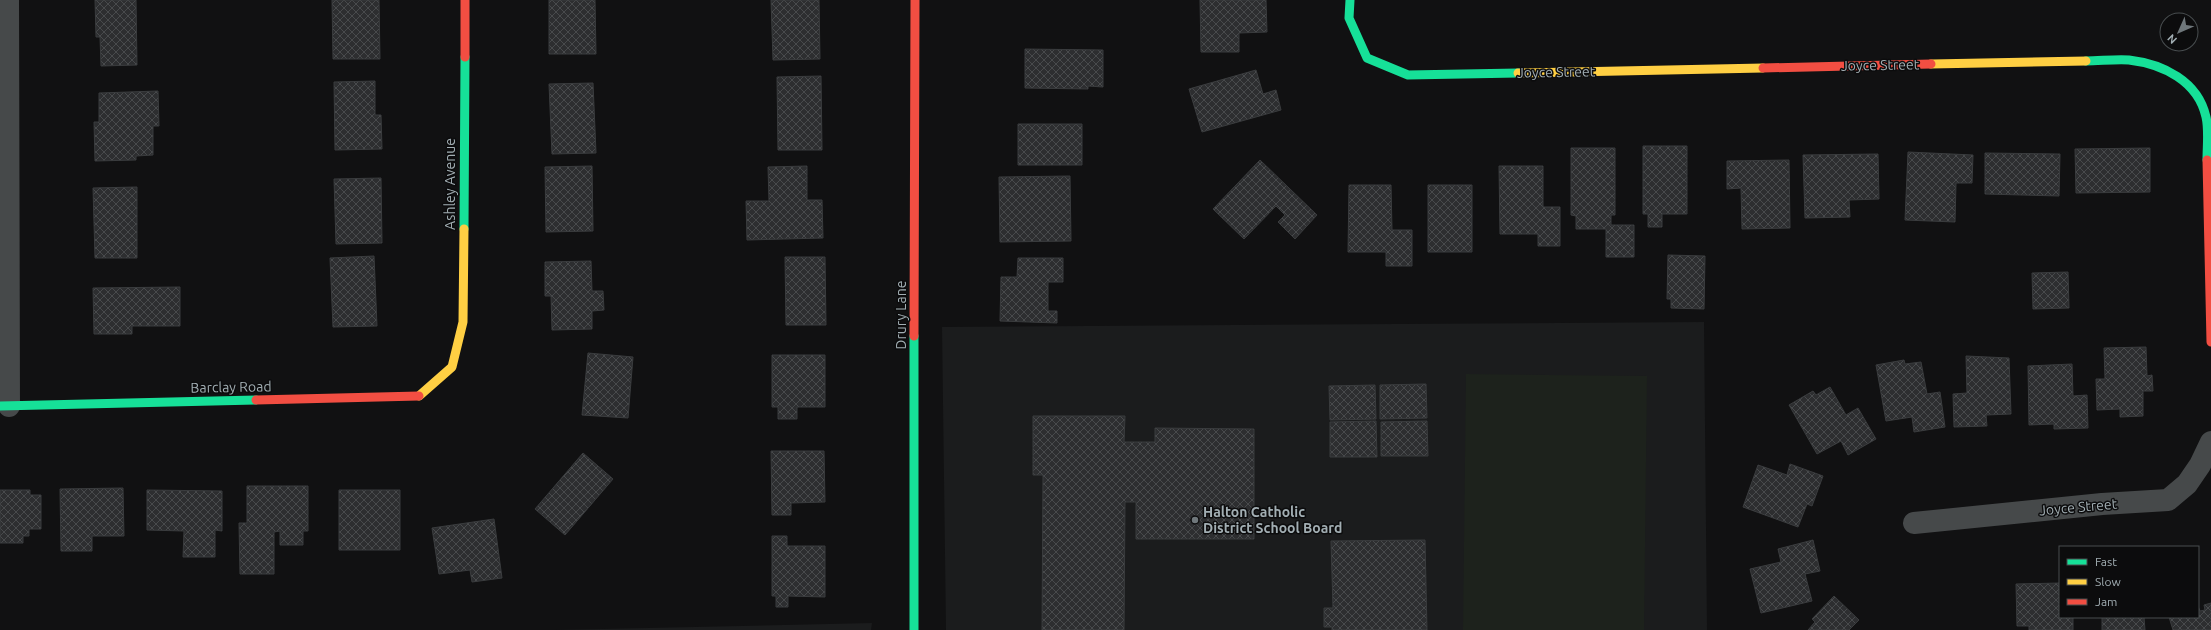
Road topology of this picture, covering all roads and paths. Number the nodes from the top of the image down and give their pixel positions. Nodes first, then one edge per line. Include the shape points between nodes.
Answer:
1 (8, 0) edge
2 (465, 0) edge
3 (915, 0) edge
4 (1350, 0) edge
5 (2211, 342) edge
6 (452, 367) joint
7 (4, 406) edge
8 (2211, 442) edge
9 (1914, 523) dead end
10 (914, 630) edge

1 - 7 street
2 - 6 street, Ashley Avenue via 463,322
3 - 10 street, Drury Lane
4 - 5 street, Joyce Street via 1350,18 1367,58 1408,75 2129,60 2154,65 2177,74 2196,91 2206,117
6 - 7 street, Barclay Road via 421,396
8 - 9 street, Joyce Street via 2187,484 2168,500

